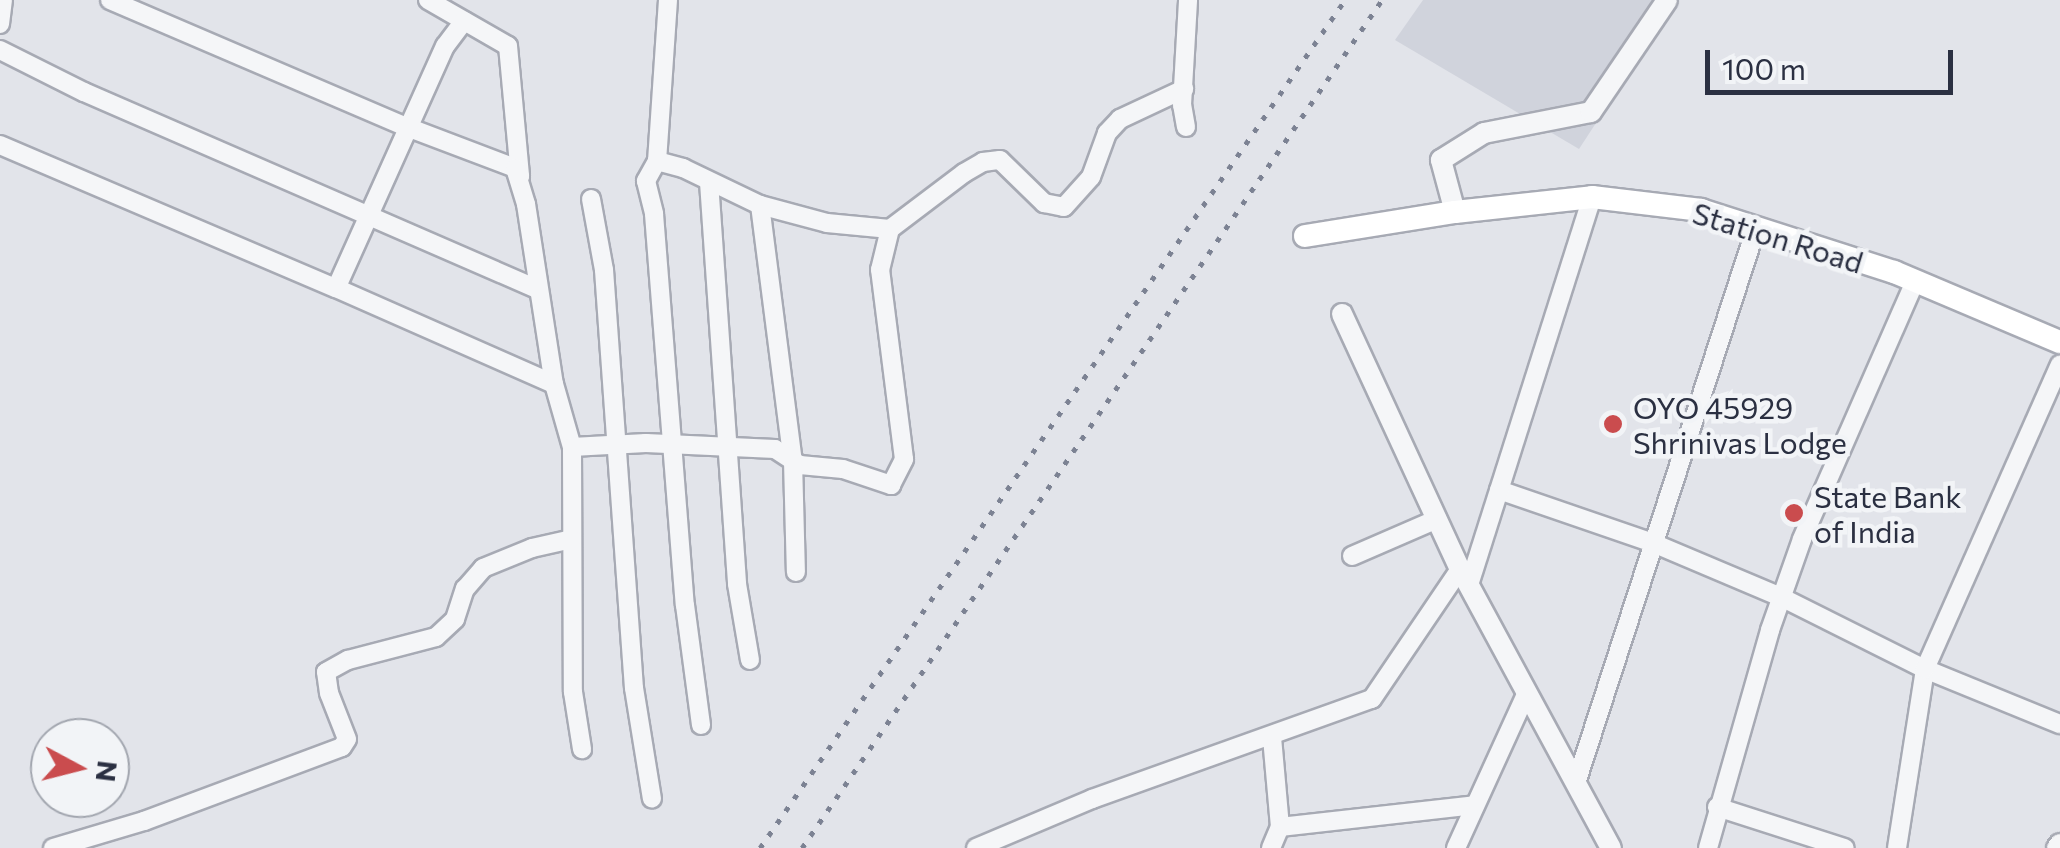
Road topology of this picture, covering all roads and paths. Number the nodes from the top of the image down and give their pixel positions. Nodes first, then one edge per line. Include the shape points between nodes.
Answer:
1 (3, 0) edge
2 (110, 0) edge
3 (428, 0) edge
4 (668, 0) edge
5 (1188, 0) edge
6 (1667, 0) edge
7 (464, 21) junction
8 (0, 24) edge
9 (0, 50) edge
10 (1184, 89) junction
11 (1186, 126) dead end
12 (407, 128) junction
13 (0, 145) edge
14 (657, 160) junction
15 (515, 168) junction
16 (709, 182) junction
17 (1592, 196) junction
18 (592, 199) dead end
19 (760, 205) junction
20 (1455, 212) junction
21 (368, 216) junction
22 (1756, 228) junction
23 (890, 229) junction
24 (1306, 236) dead end
25 (1915, 282) junction
26 (336, 288) junction
27 (537, 289) junction
28 (1342, 314) dead end
29 (2060, 342) edge
30 (2060, 365) edge
31 (554, 384) junction
32 (672, 444) junction
33 (614, 445) junction
34 (728, 445) junction
35 (572, 447) junction
36 (793, 461) junction
37 (1499, 490) junction
38 (1437, 519) junction
39 (572, 539) junction
40 (1654, 544) junction
41 (1352, 556) dead end
42 (796, 572) dead end
43 (1465, 577) junction
44 (1783, 598) junction
45 (750, 660) dead end
46 (1925, 669) junction
47 (1527, 692) junction
48 (2060, 724) edge
49 (701, 725) dead end
50 (1272, 737) junction
51 (582, 748) dead end
52 (1576, 783) junction
53 (652, 798) dead end
54 (1475, 805) junction
55 (1717, 807) junction
56 (1280, 827) junction
57 (52, 848) edge
58 (976, 848) edge
59 (1272, 848) edge
60 (1456, 848) edge
61 (1611, 848) edge
62 (1708, 848) edge
63 (1845, 848) edge
64 (1897, 848) edge

1 - 8 street
2 - 12 street
3 - 7 street
4 - 14 street
5 - 10 street
6 - 20 street via 1591,112 1484,134 1441,160
7 - 12 street
7 - 15 street via 508,46 520,176
9 - 21 street
10 - 11 street
10 - 23 street via 1120,119 1107,133 1091,178 1064,207 1044,203 1000,160 983,162
12 - 15 street
12 - 21 street
13 - 26 street
14 - 16 street
14 - 32 street via 646,181
15 - 27 street
16 - 19 street
16 - 34 street
17 - 20 main road, Station Road
17 - 22 main road, Station Road via 1701,210
17 - 37 street
18 - 33 street via 604,270
19 - 23 street via 827,224
19 - 36 street
20 - 24 main road, Station Road
21 - 26 street
21 - 27 street
22 - 25 main road, Station Road
22 - 40 street
23 - 36 street via 880,270 904,459 891,485
25 - 29 main road, Station Road
25 - 44 street via 1809,522
26 - 31 street
27 - 31 street
28 - 38 street
30 - 46 street
31 - 35 street
32 - 33 street
32 - 34 street
32 - 49 street
33 - 35 street
33 - 53 street via 634,688
34 - 36 street via 775,449
34 - 45 street via 736,584
35 - 39 street
36 - 42 street
37 - 40 street
37 - 43 street
38 - 41 street
38 - 43 street
39 - 51 street via 574,692
39 - 57 street via 482,568 455,618 436,637 326,672 348,739 342,747
40 - 44 street
40 - 52 street
43 - 47 street
43 - 50 street via 1372,699
44 - 46 street
44 - 55 street
46 - 48 street
46 - 64 street
47 - 52 street
47 - 54 street
50 - 56 street
50 - 58 street via 1092,799
52 - 61 street
54 - 56 street
54 - 60 street
55 - 62 street
55 - 63 street
56 - 59 street

